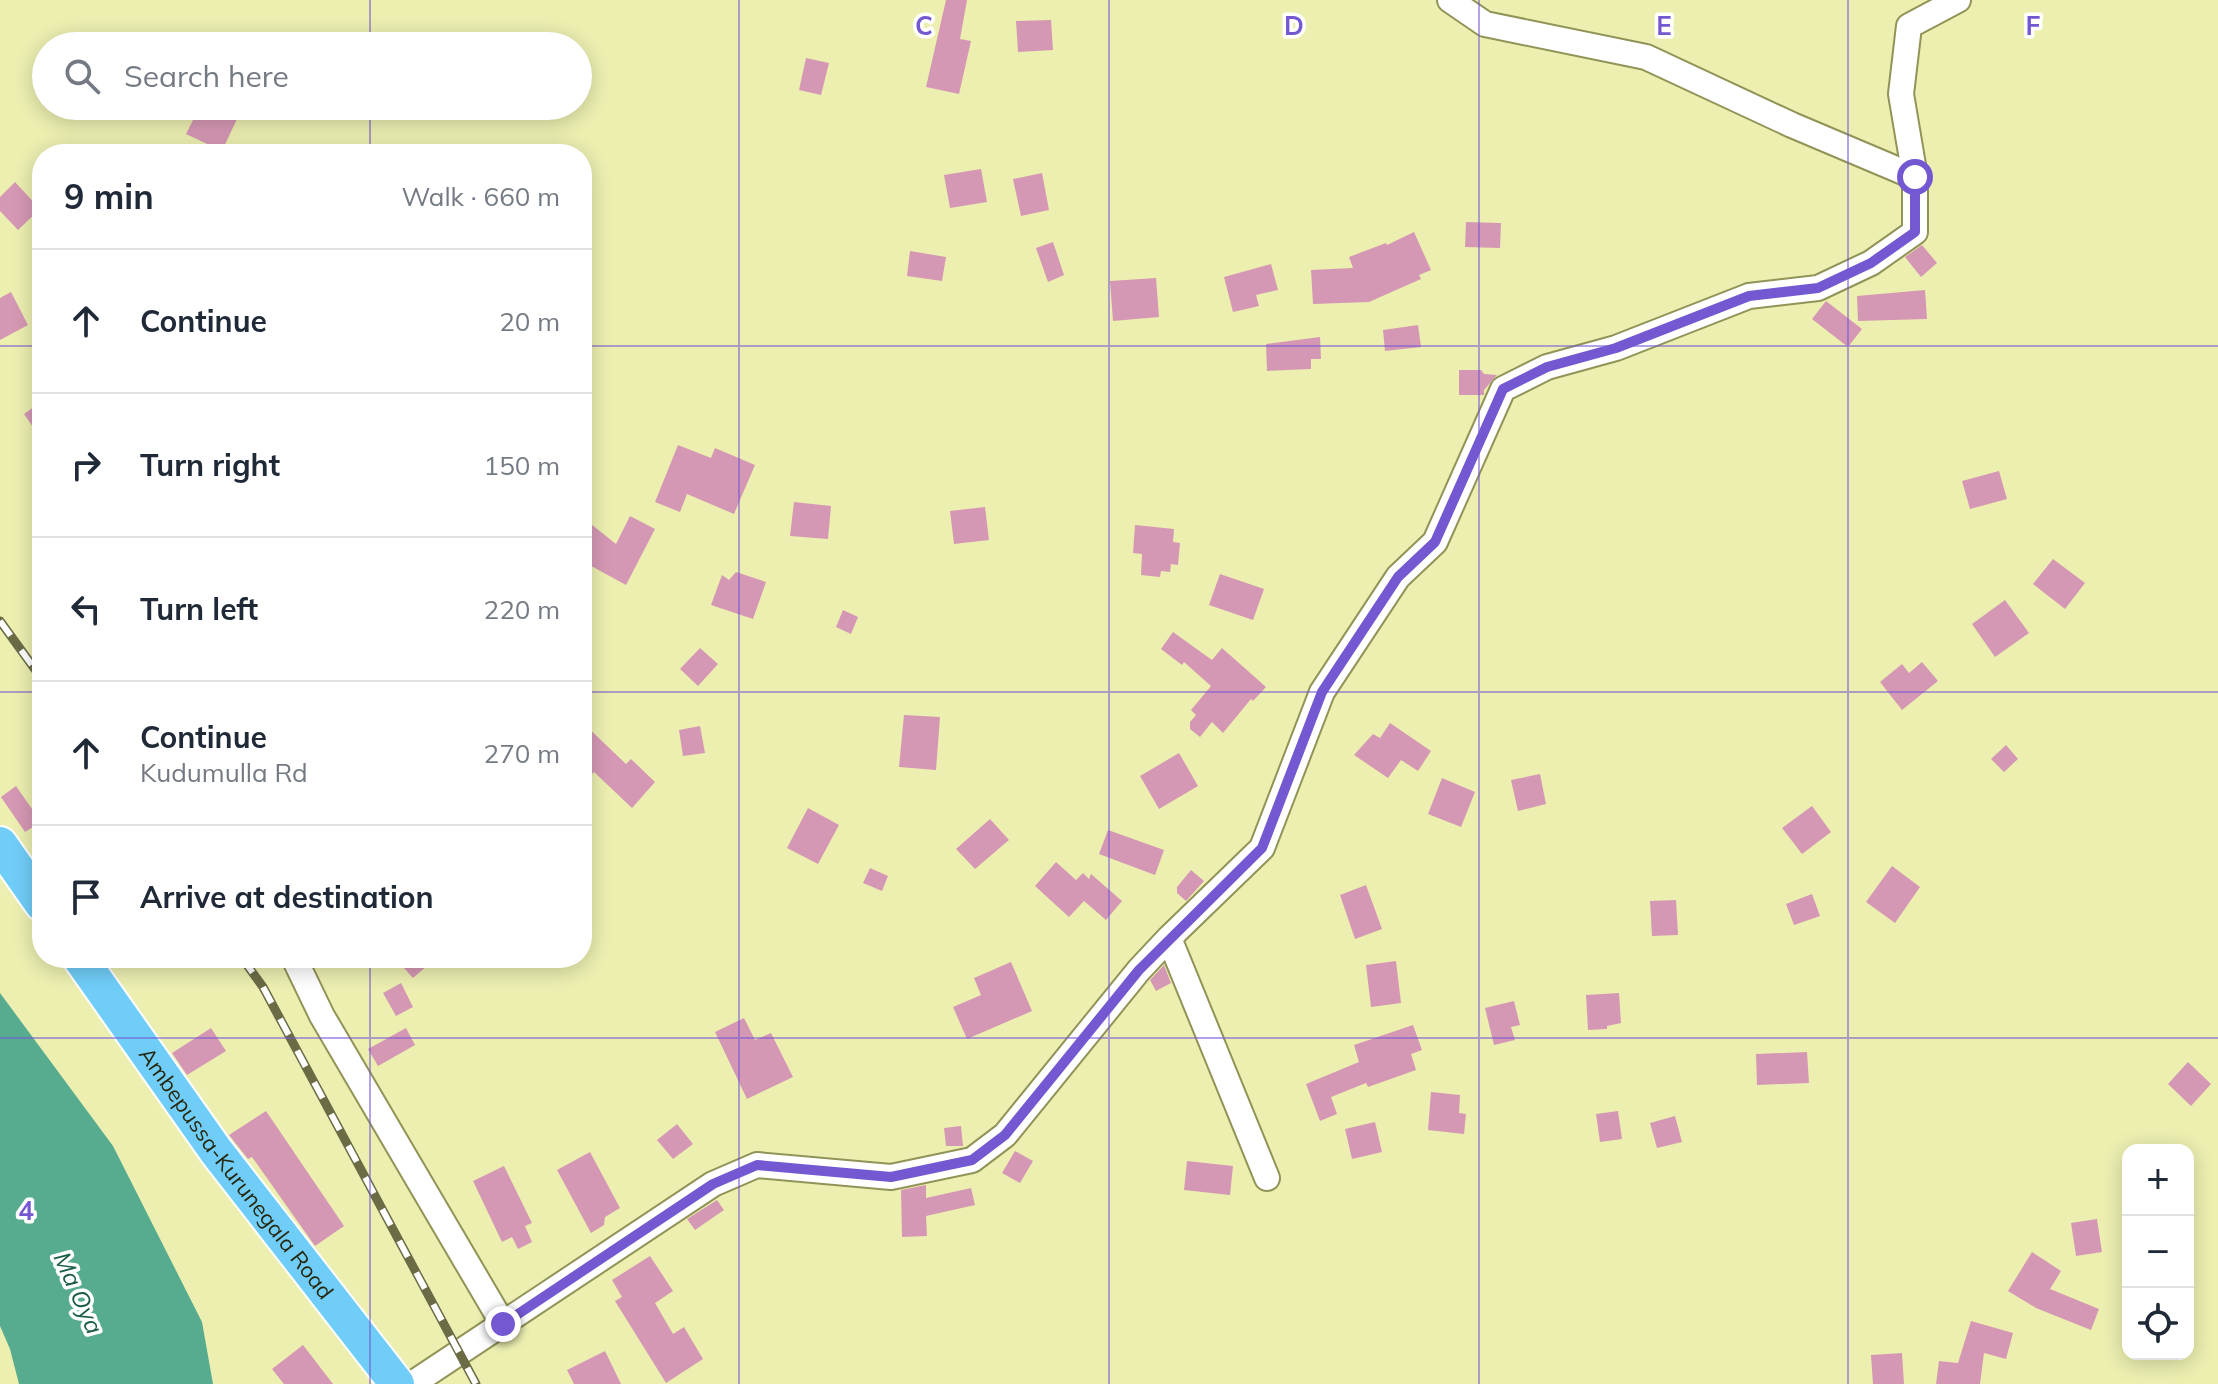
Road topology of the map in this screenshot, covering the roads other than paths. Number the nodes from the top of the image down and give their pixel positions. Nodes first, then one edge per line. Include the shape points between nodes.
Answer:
1 (1450, 0) edge
2 (1958, 0) edge
3 (1915, 177) junction
4 (0, 844) edge
5 (32, 890) edge
6 (1169, 938) junction
7 (87, 968) edge
8 (299, 968) edge
9 (1267, 1178) dead end
10 (503, 1324) junction
11 (397, 1384) edge
12 (412, 1384) edge

1 - 3 street via 1485,24 1646,57
2 - 3 street via 1909,26 1901,94
3 - 6 street via 1915,232 1871,263 1818,288 1749,296 1616,348 1547,367 1503,389 1435,542 1398,577 1322,692 1262,848
4 - 5 highway
6 - 9 street
6 - 10 street via 1005,1135 972,1160 891,1177 757,1165 713,1184
7 - 11 highway, Ambepussa-Kurunegala Road via 216,1151
8 - 10 street
10 - 12 street

